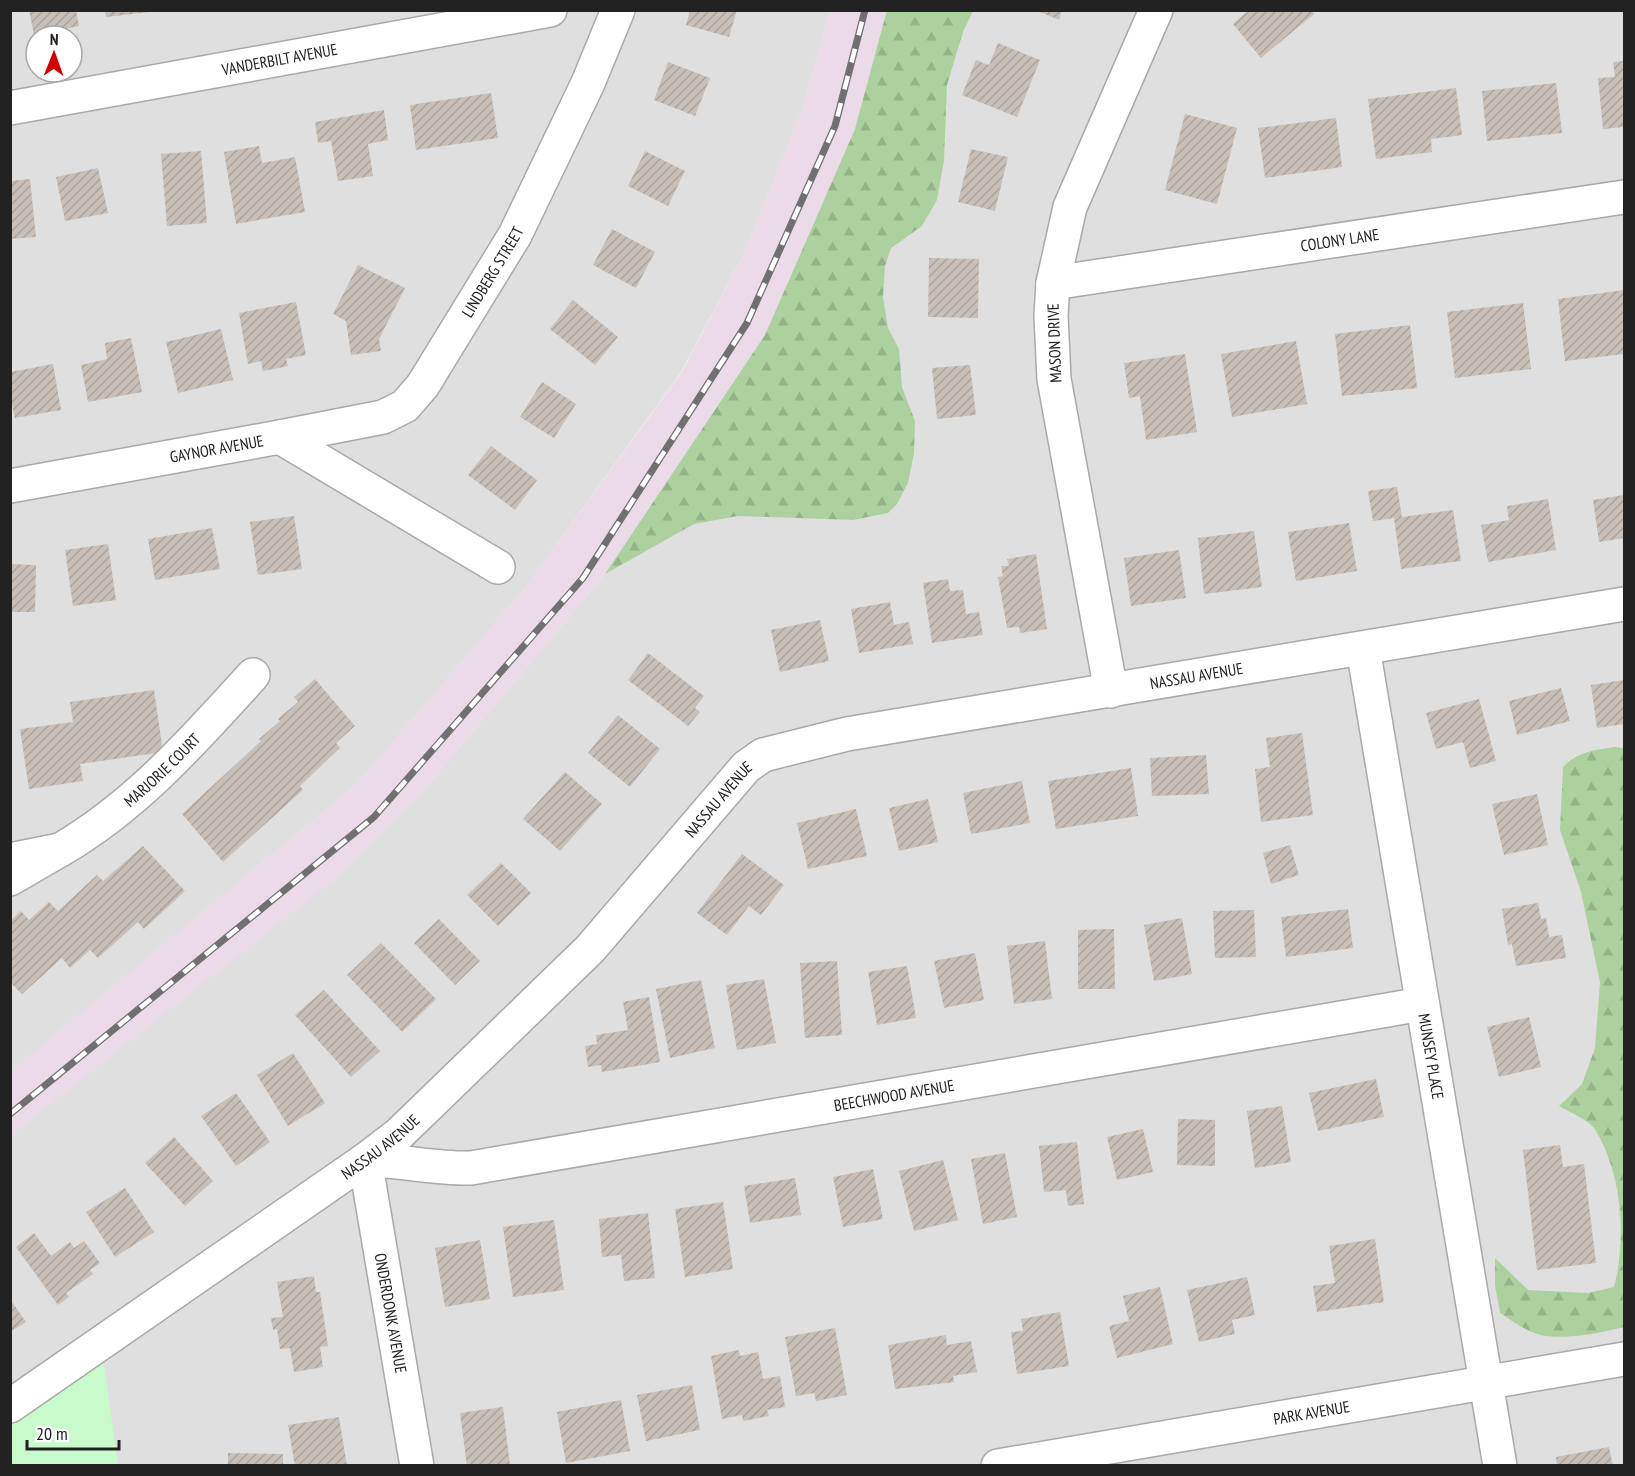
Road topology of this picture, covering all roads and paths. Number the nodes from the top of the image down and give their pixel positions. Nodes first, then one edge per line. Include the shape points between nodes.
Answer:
1 (549, 10) edge
2 (618, 10) edge
3 (1156, 10) edge
4 (10, 108) edge
5 (1624, 197) edge
6 (1053, 283) junction
7 (280, 437) junction
8 (10, 486) edge
9 (498, 567) dead end
10 (1624, 604) edge
11 (1363, 648) junction
12 (253, 675) dead end
13 (1111, 691) junction
14 (60, 850) junction
15 (10, 860) edge
16 (10, 879) edge
17 (1422, 1004) junction
18 (365, 1160) junction
19 (1624, 1359) edge
20 (1486, 1382) junction
21 (10, 1406) edge
22 (417, 1466) edge
23 (998, 1466) edge
24 (1500, 1466) edge

1 - 4 street, VANDERBILT AVENUE
2 - 7 street, LINDBERG STREET via 515,235 423,386 405,406 383,417
3 - 6 street, MASON DRIVE via 1070,207
5 - 6 street, COLONY LANE
6 - 13 street, MASON DRIVE via 1054,379
7 - 8 street, GAYNOR AVENUE
7 - 9 street, GAYNOR AVENUE
10 - 11 street, NASSAU AVENUE
11 - 13 street, NASSAU AVENUE
11 - 17 street, MUNSEY PLACE
12 - 14 street, MARJORIE COURT via 122,809
13 - 18 street, NASSAU AVENUE via 847,734 763,755 746,767 591,949 399,1134
14 - 15 street, MARJORIE COURT
14 - 16 street, MARJORIE COURT
17 - 18 street, BEECHWOOD AVENUE via 471,1168
17 - 20 street, MUNSEY PLACE
18 - 21 street, NASSAU AVENUE
18 - 22 street, ONDERDONK AVENUE
19 - 20 street, PARK AVENUE
20 - 23 street, PARK AVENUE
20 - 24 street, MUNSEY PLACE

